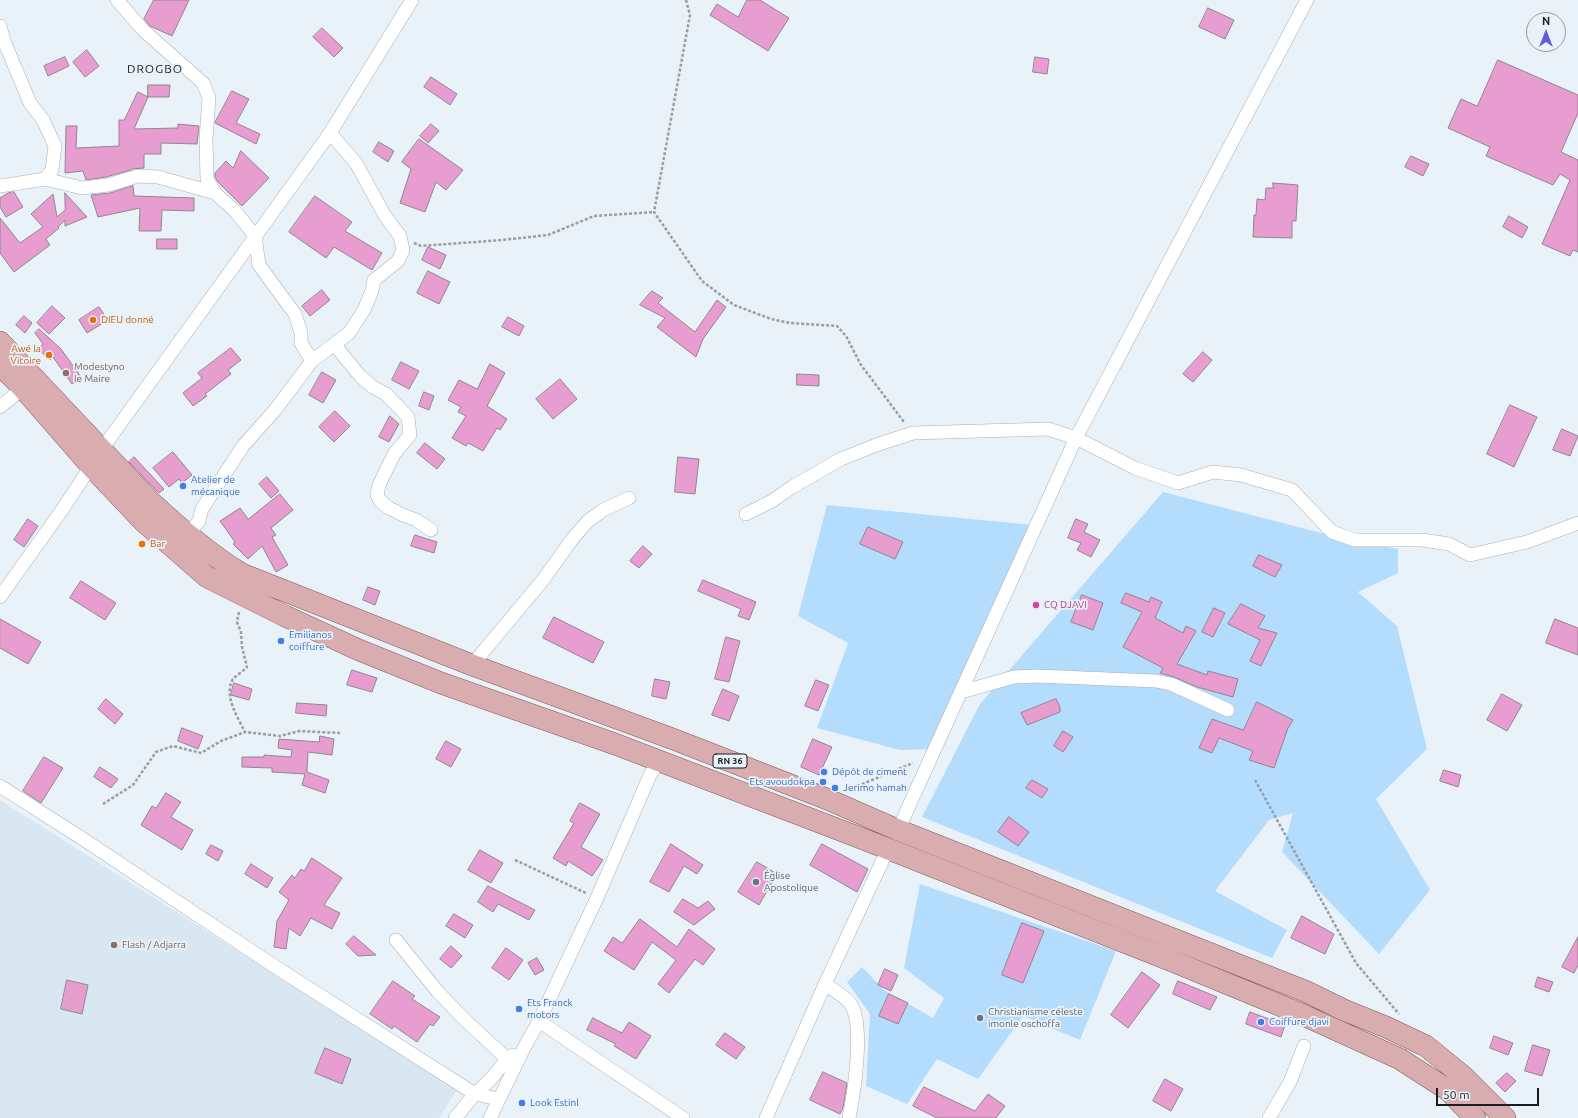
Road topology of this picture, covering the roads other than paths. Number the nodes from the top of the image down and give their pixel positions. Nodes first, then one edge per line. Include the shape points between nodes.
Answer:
1 (117, 0) edge
2 (412, 0) edge
3 (1307, 0) edge
4 (0, 26) edge
5 (330, 133) junction
6 (45, 179) junction
7 (0, 186) edge
8 (214, 193) junction
9 (255, 236) junction
10 (0, 342) edge
11 (334, 344) junction
12 (312, 361) junction
13 (0, 365) edge
14 (23, 388) junction
15 (0, 407) edge
16 (1076, 438) junction
17 (96, 458) junction
18 (629, 498) dead end
19 (746, 514) dead end
20 (1578, 523) edge
21 (431, 530) dead end
22 (188, 535) junction
23 (0, 597) edge
24 (472, 665) junction
25 (961, 692) junction
26 (1228, 710) dead end
27 (659, 761) junction
28 (0, 786) edge
29 (898, 830) junction
30 (888, 849) junction
31 (396, 940) dead end
32 (825, 984) junction
33 (539, 1021) junction
34 (1304, 1046) dead end
35 (524, 1048) junction
36 (507, 1059) junction
37 (475, 1094) junction
38 (498, 1099) junction
39 (455, 1118) edge
40 (490, 1118) edge
41 (683, 1118) edge
42 (766, 1118) edge
43 (849, 1118) edge
44 (1269, 1118) edge
45 (1475, 1118) edge
46 (1505, 1118) edge

1 - 8 street via 143,30 203,83 209,98 207,179
2 - 5 street
3 - 16 street
4 - 6 street via 30,103 43,120 55,146 52,170
5 - 9 street
5 - 11 street via 356,163 385,216 400,236 403,250 398,261 374,280 364,310 349,333
6 - 7 street
6 - 8 street via 82,188 138,176 158,177
8 - 9 street via 235,211
9 - 12 street via 259,265 295,314 301,343
9 - 17 street
10 - 17 main road, RN 36
11 - 12 street
11 - 21 street via 360,376 386,394 408,417 410,435 394,454 377,494 380,501 390,508
12 - 22 street via 275,410 243,446
13 - 14 main road, RN 36
14 - 15 street
14 - 17 main road, RN 36
16 - 19 street via 1048,429 913,433 841,459
16 - 20 street via 1135,468 1178,483 1213,472 1241,475 1292,490 1332,532 1355,540 1422,540 1448,544 1470,555 1527,542
16 - 25 street
17 - 22 main road, RN 36
17 - 23 street
17 - 27 main road, RN 36 via 143,521 206,577 359,650 433,680
18 - 24 street via 603,510 588,521
22 - 24 main road, RN 36 via 219,560 242,574
24 - 29 main road, RN 36 via 666,736 827,799
25 - 26 street via 1014,677 1156,681 1171,684
25 - 29 street
27 - 30 main road, RN 36
27 - 33 street via 650,775 597,898
28 - 37 street
29 - 46 main road, RN 36 via 1305,991 1386,1027 1426,1046 1463,1076
30 - 32 street
30 - 45 main road, RN 36 via 1301,1014 1400,1059 1448,1090
31 - 36 street via 438,992
32 - 42 street
32 - 43 street via 850,1003 856,1021 855,1086
33 - 35 street
33 - 41 street
34 - 44 street via 1290,1082
35 - 36 street
35 - 38 street
36 - 37 street via 491,1080
37 - 38 street
37 - 39 street
38 - 40 street

